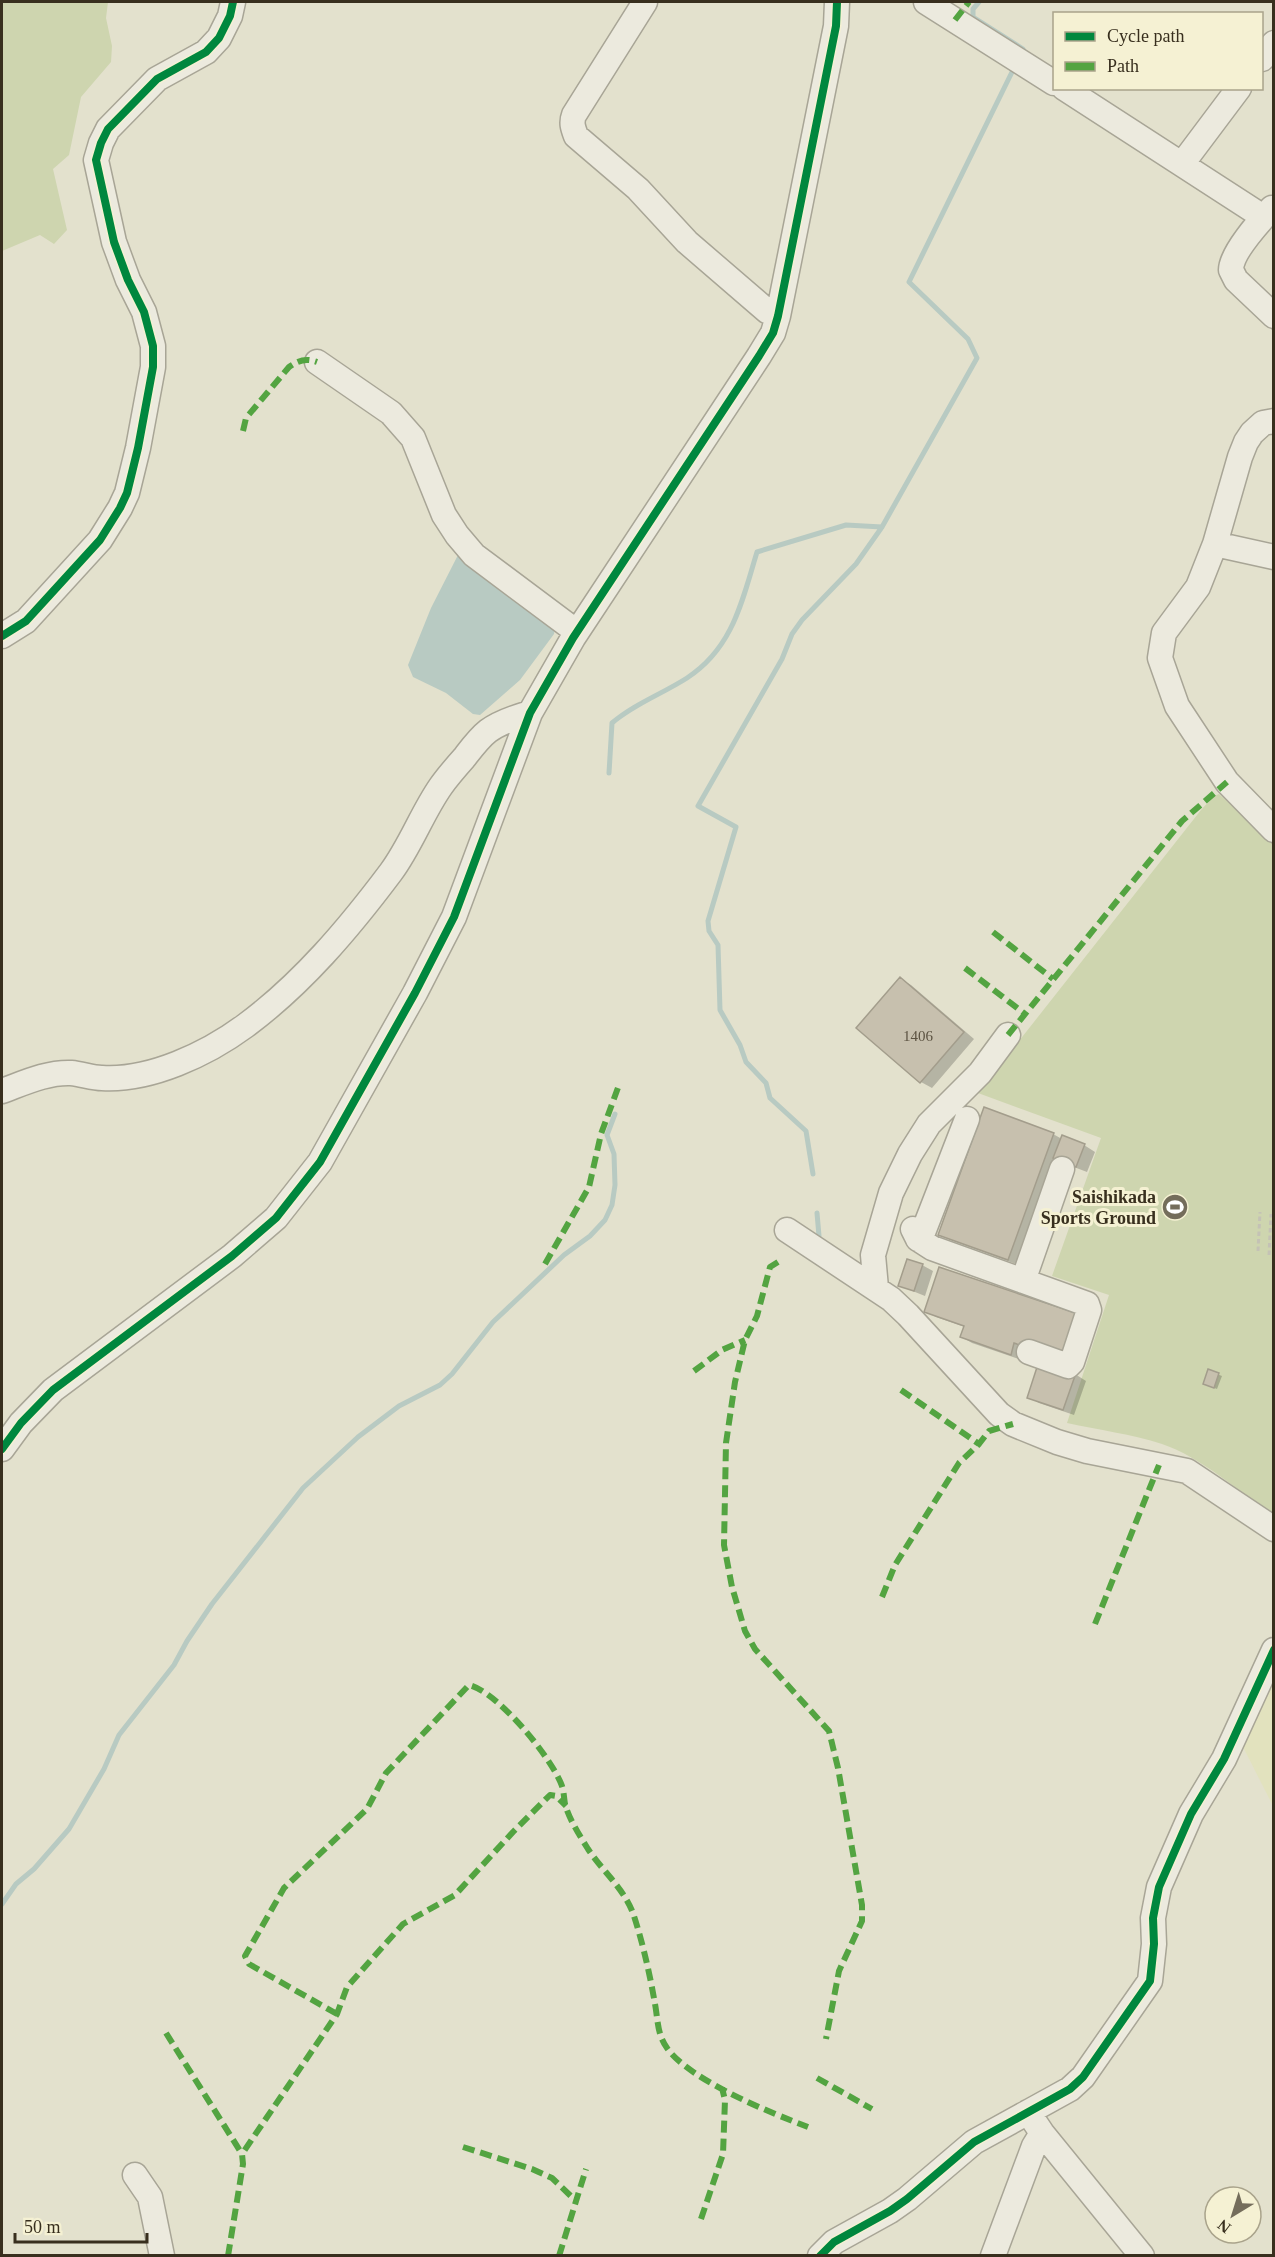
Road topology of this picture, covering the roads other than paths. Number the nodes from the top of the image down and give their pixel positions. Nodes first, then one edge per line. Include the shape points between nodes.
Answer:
1 (233, 2) edge
2 (645, 2) edge
3 (837, 2) edge
4 (926, 2) edge
5 (1274, 43) edge
6 (1263, 58) edge
7 (1053, 82) edge
8 (1067, 90) edge
9 (1238, 90) edge
10 (1182, 164) junction
11 (1268, 213) edge
12 (778, 316) junction
13 (1274, 316) edge
14 (317, 362) dead end
15 (1274, 421) edge
16 (1215, 544) junction
17 (1274, 557) edge
18 (577, 632) junction
19 (2, 636) edge
20 (530, 713) junction
21 (1274, 830) edge
22 (1008, 1035) dead end
23 (2, 1091) edge
24 (967, 1119) dead end
25 (1062, 1169) dead end
26 (787, 1230) dead end
27 (1023, 1281) junction
28 (876, 1288) junction
29 (1029, 1352) dead end
30 (2, 1449) edge
31 (1274, 1529) edge
32 (1274, 1650) edge
33 (1028, 2112) junction
34 (1042, 2133) junction
35 (135, 2175) dead end
36 (162, 2256) edge
37 (820, 2256) edge
38 (993, 2256) edge
39 (1142, 2256) edge

1 - 19 street via 219,38 206,52 157,79 108,129 101,143 96,160 114,242 144,312 153,346 153,367 136,457 127,493 100,540 26,621
2 - 12 street via 574,115 573,129 576,136 644,195 687,242 767,311
3 - 12 street
4 - 7 street
5 - 6 street
8 - 10 street
9 - 10 street
10 - 11 street via 1254,211
11 - 13 street via 1234,257 1231,270 1236,280
12 - 18 street via 763,350
14 - 18 street via 391,413 413,438 444,515 474,555
15 - 16 street via 1263,423 1246,442
16 - 17 street
16 - 21 street via 1198,587 1164,633 1160,658 1177,706 1227,782
18 - 20 street
20 - 23 street via 489,730 441,786 393,869 363,907 307,973 244,1026 205,1051 168,1067 103,1078 56,1074
20 - 30 street via 454,917 320,1162 276,1218 232,1256 53,1390
22 - 28 street via 980,1073 929,1124 910,1154 891,1193 873,1256
24 - 27 street via 922,1235 916,1234 932,1248
25 - 27 street via 1042,1196
26 - 28 street
27 - 29 street via 1088,1304 1089,1310 1068,1366
28 - 31 street via 908,1315 999,1414 1013,1424 1087,1451 1187,1472
32 - 33 street via 1224,1759 1191,1814 1159,1887 1154,1902 1150,1981 1083,2077 1070,2089
33 - 34 street
33 - 37 street via 974,2142 907,2199 834,2242
34 - 38 street
34 - 39 street
35 - 36 street via 150,2197

